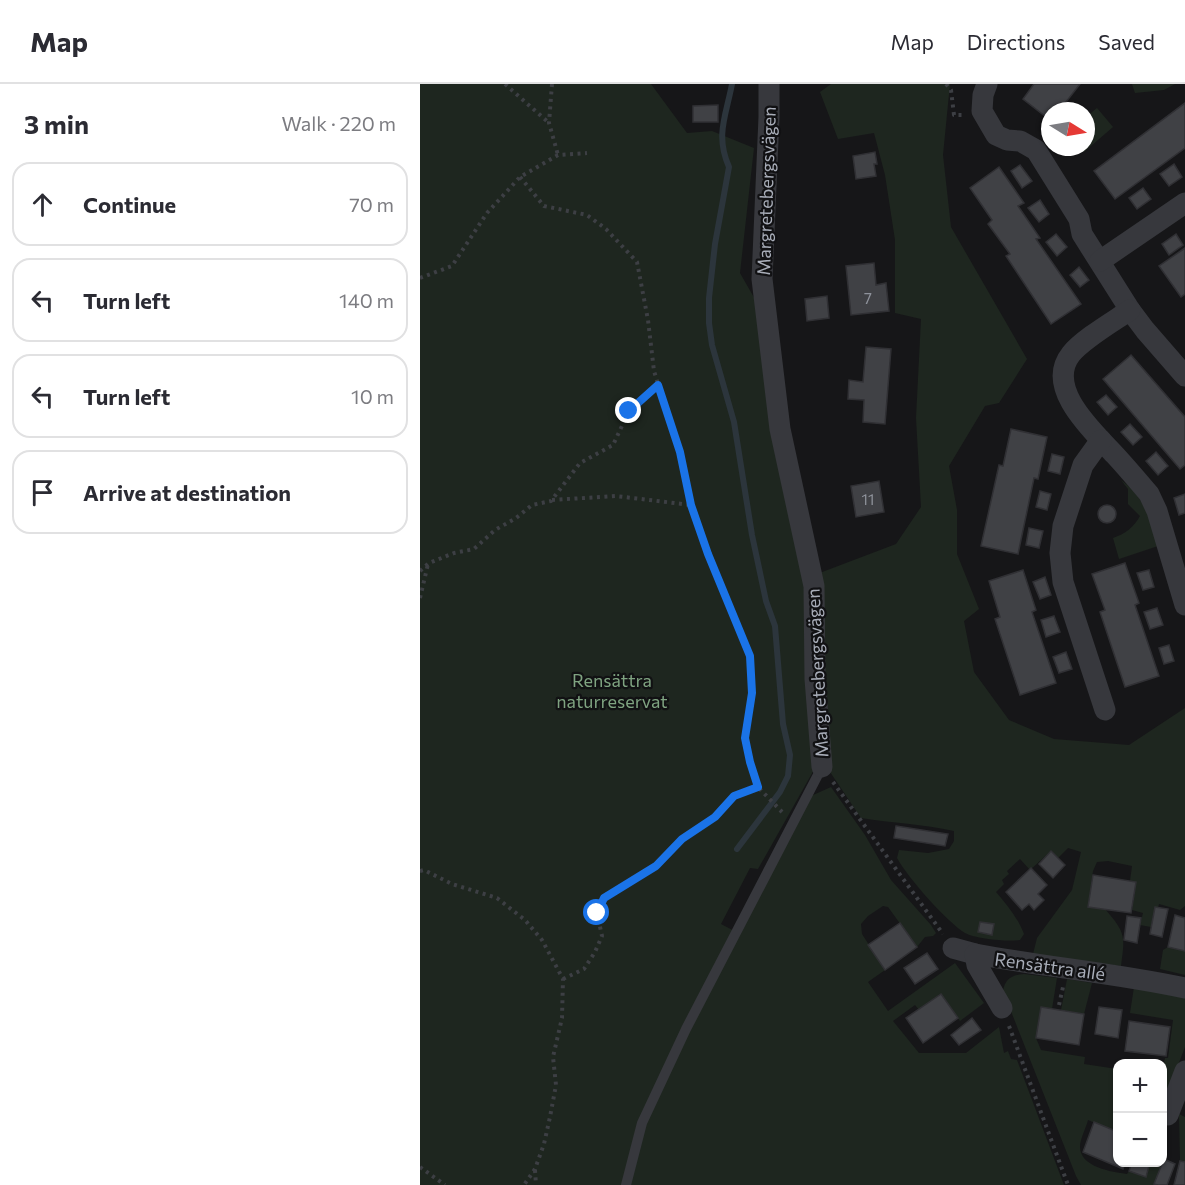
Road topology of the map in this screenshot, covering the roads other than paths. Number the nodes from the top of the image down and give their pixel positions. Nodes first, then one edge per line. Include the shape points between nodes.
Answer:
1 (769, 84) edge
2 (987, 84) edge
3 (1185, 203) edge
4 (1100, 261) junction
5 (1130, 310) junction
6 (1185, 376) edge
7 (1101, 440) junction
8 (1185, 605) edge
9 (1105, 710) dead end
10 (822, 767) joint
11 (953, 948) road end
12 (975, 954) junction
13 (1185, 988) edge
14 (1002, 1008) road end
15 (1185, 1071) edge
16 (1168, 1115) dead end
17 (626, 1185) edge

1 - 10 street, Margretebergsvägen via 762,279 780,429 814,586 815,679
2 - 4 street via 982,111 996,135 1036,150
3 - 4 street
4 - 5 street
5 - 6 street
5 - 7 street via 1070,354 1064,371 1065,388 1074,409
7 - 8 street via 1149,494
7 - 9 street via 1083,465 1063,526 1060,553 1063,582
10 - 17 lane, Margretebergsvägen via 642,1123
11 - 12 street
12 - 13 street, Rensättra allé
12 - 14 street, Rensättra allé via 977,965
15 - 16 street

